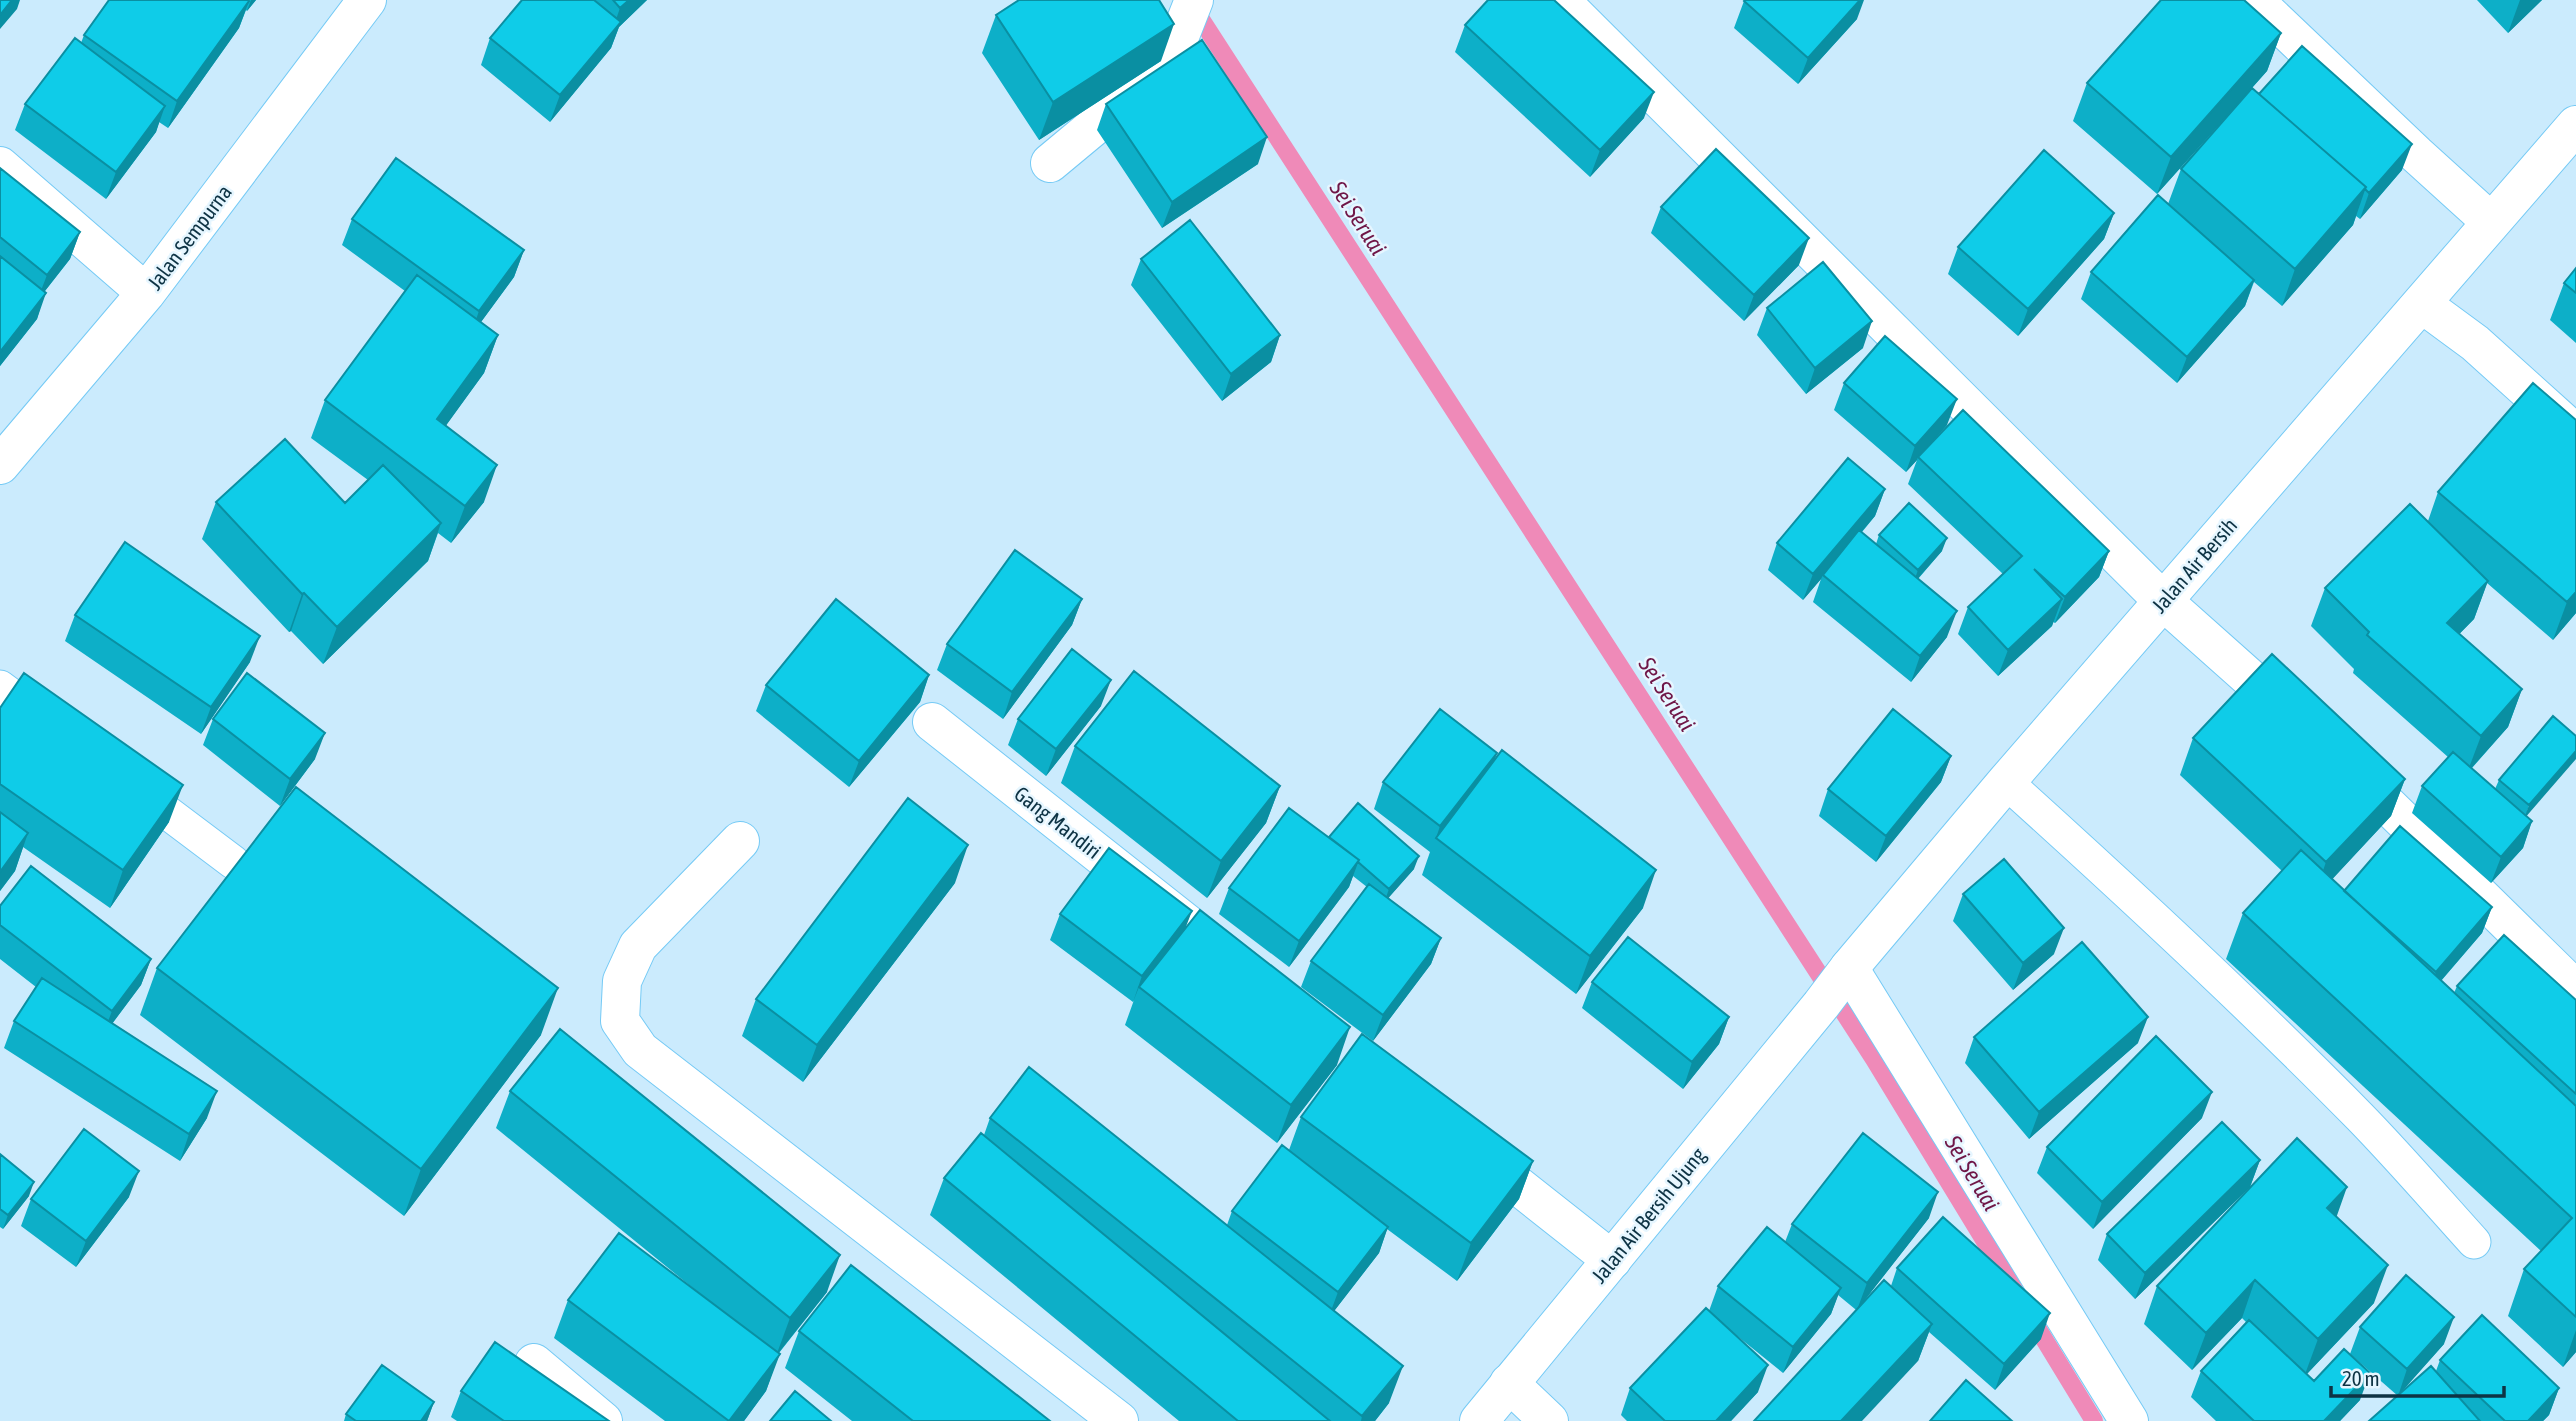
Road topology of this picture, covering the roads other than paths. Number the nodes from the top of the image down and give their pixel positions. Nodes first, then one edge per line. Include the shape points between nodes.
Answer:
1 (367, 0) edge
2 (1194, 0) edge
3 (1560, 0) edge
4 (2254, 0) edge
5 (2576, 125) edge
6 (1050, 163) dead end
7 (0, 166) edge
8 (2491, 222) junction
9 (146, 293) junction
10 (2422, 304) junction
11 (2576, 435) edge
12 (0, 465) edge
13 (2162, 600) junction
14 (0, 687) edge
15 (932, 722) dead end
16 (67, 737) edge
17 (111, 770) edge
18 (2006, 782) junction
19 (740, 841) dead end
20 (233, 862) dead end
21 (1847, 972) junction
22 (1253, 976) edge
23 (2576, 990) edge
24 (1817, 1009) joint
25 (1460, 1140) edge
26 (2474, 1242) dead end
27 (1612, 1260) junction
28 (534, 1363) dead end
29 (1509, 1383) junction
30 (603, 1421) edge
31 (1119, 1421) edge
32 (1479, 1421) edge
33 (1549, 1421) edge
34 (2129, 1421) edge

1 - 9 street, Jalan Sempurna
2 - 6 street via 1176,46 1151,79
3 - 13 street
4 - 8 street
5 - 8 street, Jalan Air Bersih
7 - 9 street
8 - 10 street, Jalan Air Bersih
9 - 12 street, Jalan Sempurna
10 - 11 street via 2476,343
10 - 13 street, Jalan Air Bersih
13 - 18 street, Jalan Air Bersih
13 - 23 street via 2377,793
14 - 16 lane
15 - 22 street, Gang Mandiri
17 - 20 lane
18 - 21 street, Jalan Air Bersih
18 - 26 lane via 2161,921 2361,1118
19 - 31 street via 638,946 622,981 620,1021 640,1050
21 - 24 street, Jalan Air Bersih
21 - 34 street
24 - 27 street, Jalan Air Bersih Ujung
25 - 27 street
27 - 29 street, Jalan Air Bersih Ujung
28 - 30 street
29 - 32 street, Jalan Air Bersih Ujung
29 - 33 street

